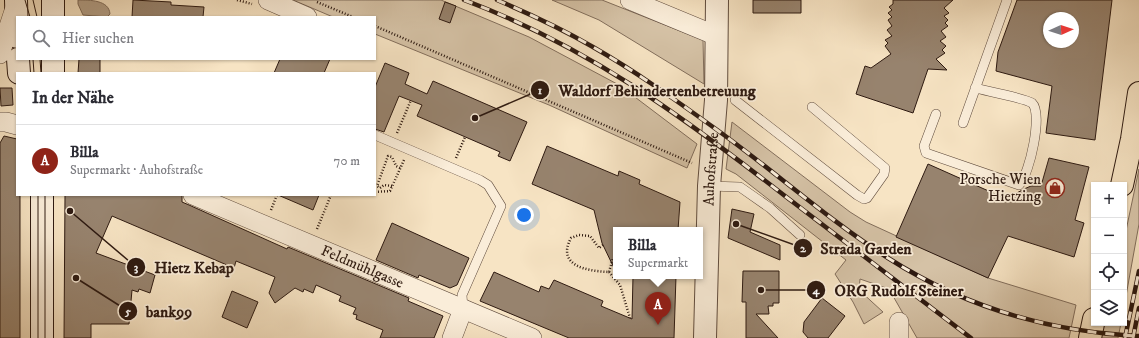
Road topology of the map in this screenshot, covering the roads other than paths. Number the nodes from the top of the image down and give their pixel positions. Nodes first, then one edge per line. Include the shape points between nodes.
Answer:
1 (53, 0) edge
2 (268, 0) edge
3 (630, 0) edge
4 (717, 0) edge
5 (1007, 0) edge
6 (16, 3) edge
7 (16, 16) edge
8 (53, 16) edge
9 (305, 16) edge
10 (717, 36) junction
11 (0, 54) edge
12 (18, 60) edge
13 (53, 60) edge
14 (19, 72) edge
15 (53, 72) edge
16 (975, 88) junction
17 (1139, 93) edge
18 (735, 100) dead end
19 (812, 107) dead end
20 (936, 114) dead end
21 (0, 122) edge
22 (963, 123) dead end
23 (16, 125) edge
24 (376, 134) edge
25 (710, 181) junction
26 (1123, 182) edge
27 (42, 196) edge
28 (195, 196) edge
29 (800, 235) dead end
30 (463, 310) junction
31 (1093, 326) edge
32 (42, 338) edge
33 (452, 338) edge
34 (532, 338) edge
35 (705, 338) edge
36 (1090, 338) edge

1 - 8 street
2 - 9 street
3 - 10 street
4 - 10 street, Auhofstraße
5 - 16 lane
6 - 7 street
6 - 11 street
10 - 25 street, Auhofstraße via 716,100
12 - 14 street
13 - 15 street
16 - 20 lane via 1028,101 1035,107 1037,116 1028,170 1019,185 926,153 924,146
16 - 22 lane
17 - 26 main road
18 - 19 lane via 857,195 867,198 884,174 885,168
21 - 23 street
24 - 30 lane via 488,185 501,206 462,295
25 - 29 lane via 740,188 770,208
25 - 35 street, Auhofstraße
27 - 32 street
28 - 30 street, Feldmühlgasse
30 - 33 street
30 - 34 street, Feldmühlgasse
31 - 36 main road

